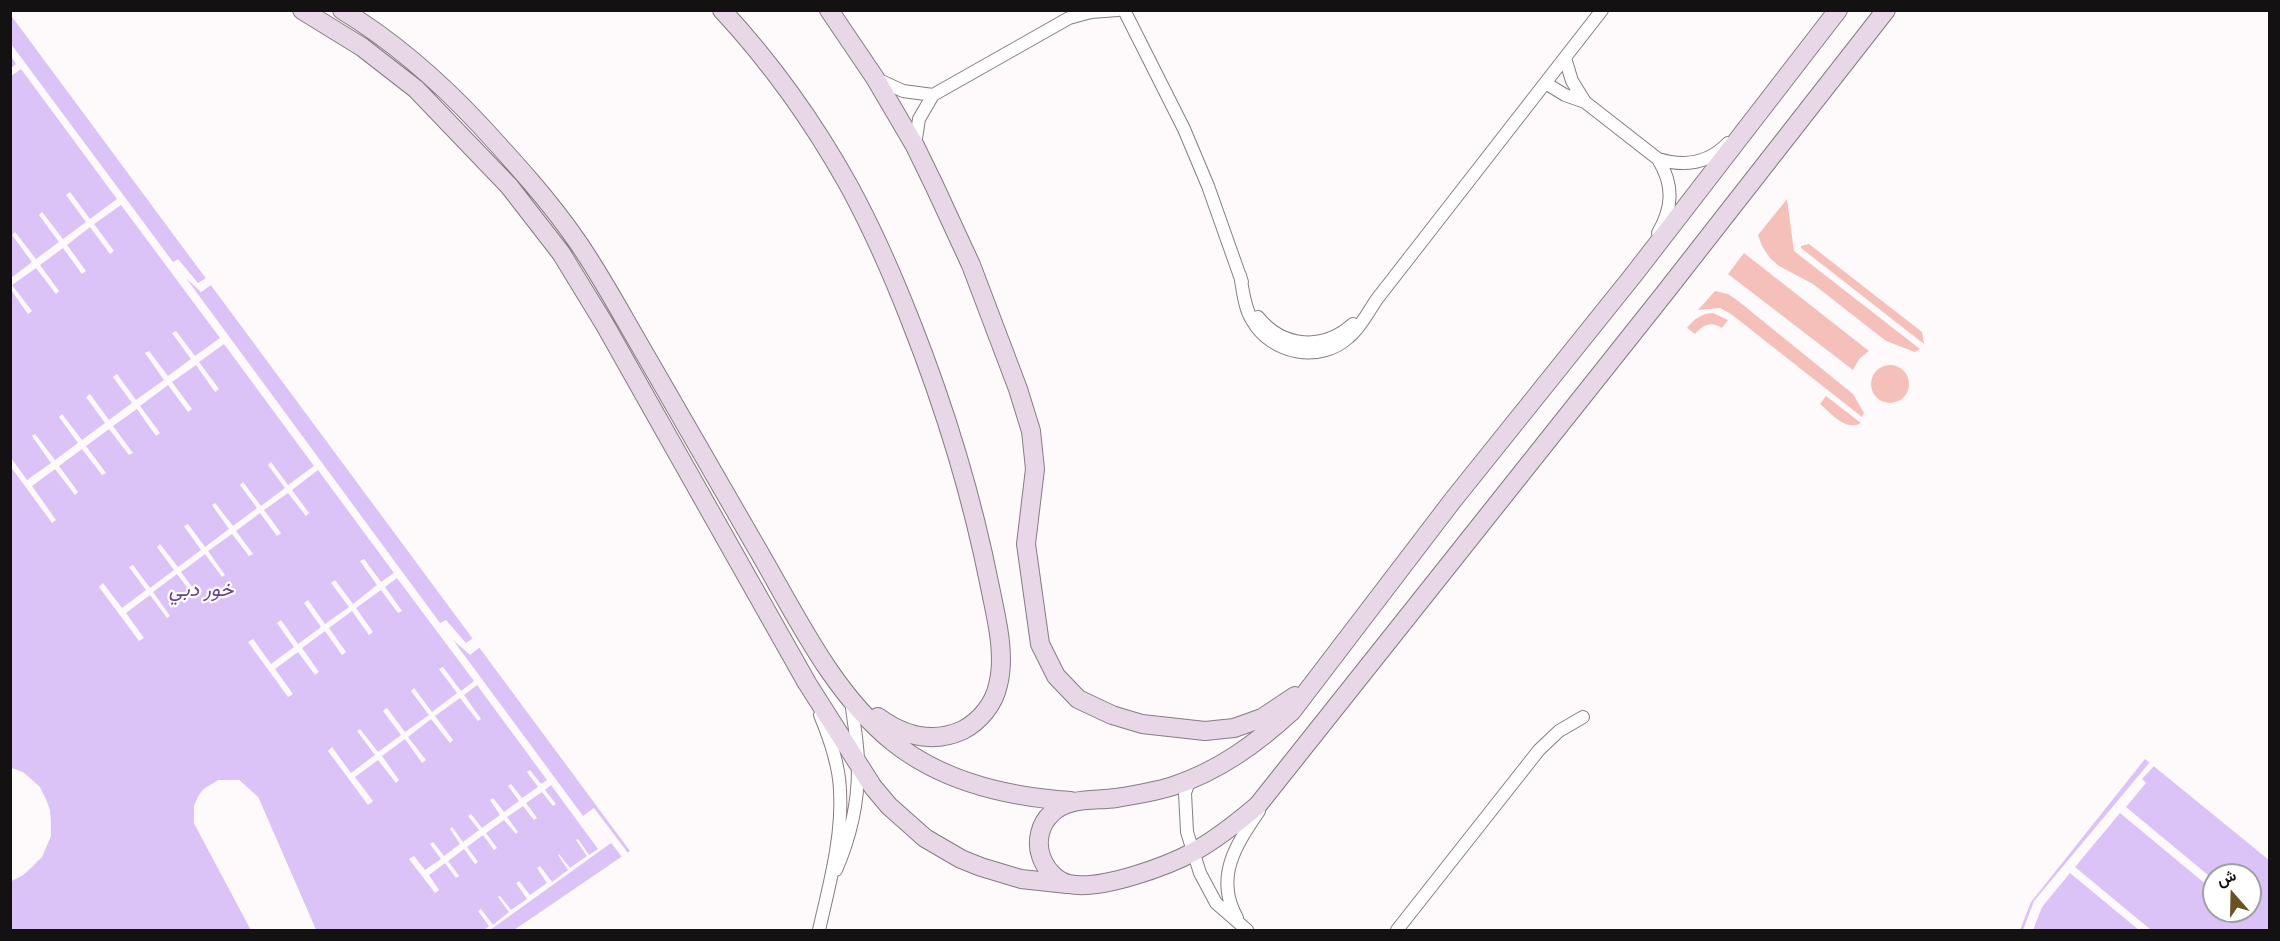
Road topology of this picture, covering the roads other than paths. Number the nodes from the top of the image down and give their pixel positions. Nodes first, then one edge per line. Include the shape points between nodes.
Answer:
1 (302, 10) edge
2 (342, 10) edge
3 (722, 10) edge
4 (829, 10) edge
5 (1118, 10) edge
6 (1124, 10) edge
7 (1602, 10) edge
8 (1838, 10) edge
9 (1886, 10) edge
10 (1072, 14) edge
11 (1565, 58) junction
12 (875, 78) junction
13 (1547, 84) junction
14 (933, 95) junction
15 (1771, 97) junction
16 (1585, 102) junction
17 (915, 146) junction
18 (1658, 159) junction
19 (1635, 273) junction
20 (1318, 678) junction
21 (807, 683) junction
22 (851, 698) junction
23 (1583, 717) dead end
24 (859, 768) junction
25 (1190, 779) junction
26 (1278, 783) junction
27 (1076, 801) junction
28 (1194, 852) junction
29 (1069, 884) junction
30 (828, 893) junction
31 (1245, 929) edge
32 (819, 930) edge
33 (1397, 930) edge

1 - 21 main road via 372,54 416,89 509,186 542,227 584,288
2 - 22 main road via 396,46 435,79 552,206 601,278 810,640
3 - 22 main road via 780,79 817,132 879,246 954,442 992,594 1000,646 999,684 980,718 955,733 926,738 888,725
4 - 12 main road
5 - 10 street
6 - 13 street via 1208,186 1240,275 1246,308 1270,341 1296,352 1323,351 1357,330 1377,299
7 - 11 street
8 - 15 main road
9 - 26 main road
10 - 14 street
11 - 13 street
11 - 16 street via 1572,81
12 - 14 street via 903,91
12 - 17 main road
13 - 16 street
14 - 17 street via 919,119
15 - 18 street via 1713,156 1686,164
15 - 19 main road
16 - 18 street
17 - 20 main road via 971,265 1031,431 1035,469 1026,544 1040,644 1056,676 1078,699 1112,715 1142,724 1205,731 1234,728 1262,718
18 - 19 street via 1669,184 1669,211
19 - 20 main road
20 - 25 main road via 1292,711 1266,735 1238,755
21 - 24 main road
21 - 30 street via 832,744 840,789
22 - 24 street
22 - 27 main road via 895,743 950,774 1010,794
23 - 33 street via 1559,731 1539,750
24 - 29 main road via 889,806 925,838 961,859 1001,874
24 - 30 street via 854,816
25 - 27 main road via 1142,794
25 - 28 street via 1185,814
26 - 28 main road via 1235,825
26 - 31 street via 1241,837 1227,873 1233,911
27 - 29 main road via 1050,814 1039,840 1046,867
28 - 29 main road via 1126,878
28 - 31 street via 1216,903
30 - 32 street

